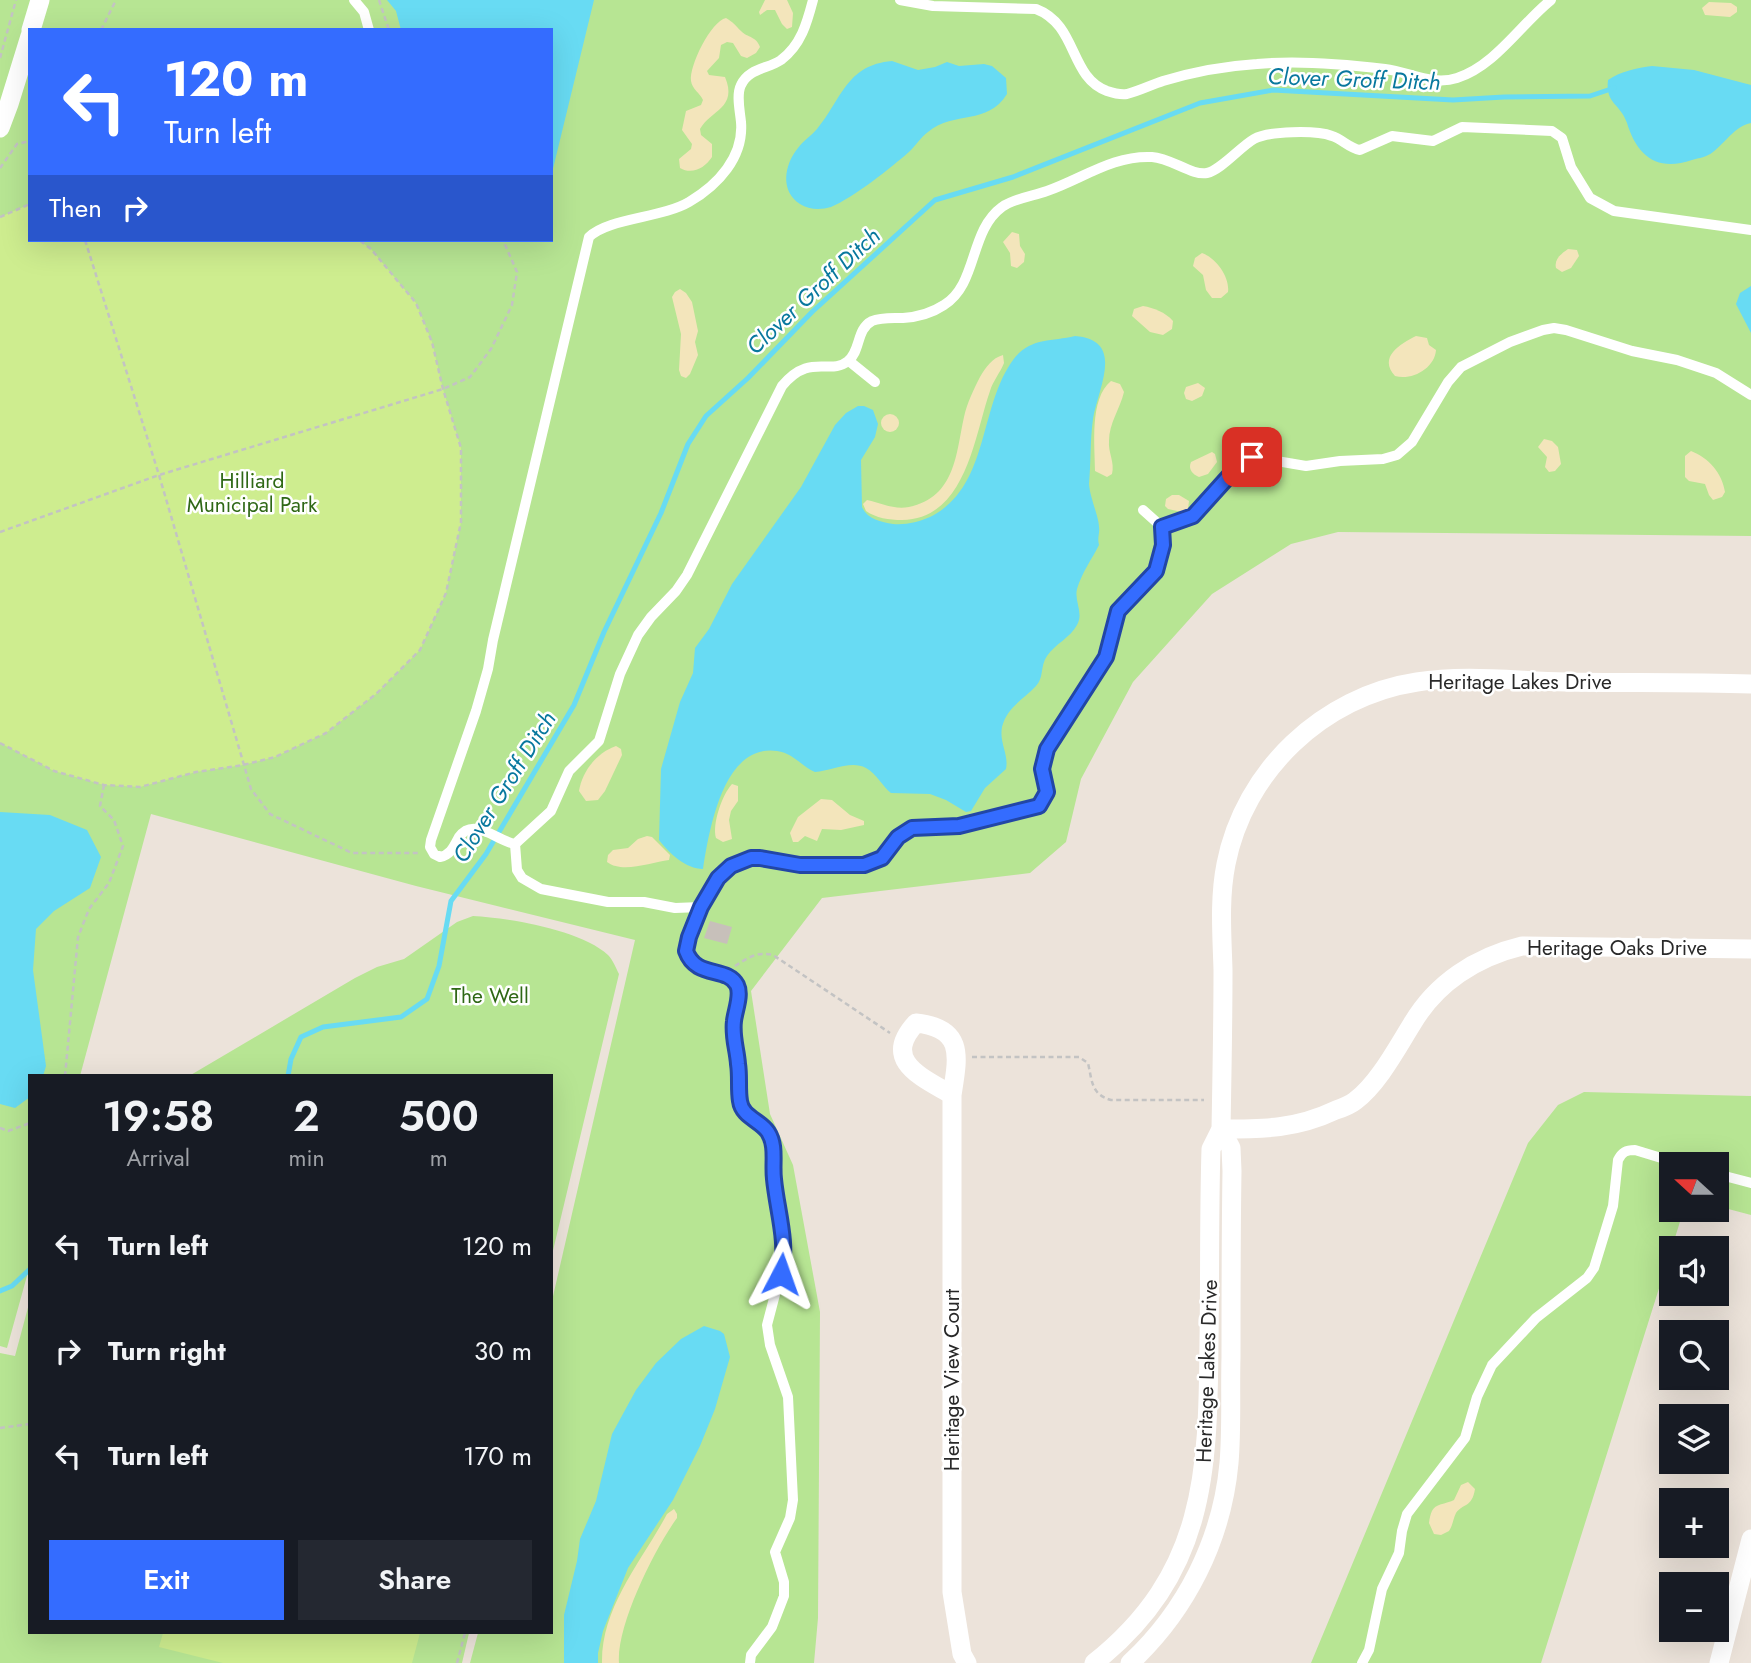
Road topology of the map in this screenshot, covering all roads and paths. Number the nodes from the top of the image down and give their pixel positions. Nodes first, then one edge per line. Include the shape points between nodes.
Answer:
1 (16, 0) edge
2 (40, 0) edge
3 (116, 0) edge
4 (354, 0) edge
5 (379, 0) edge
6 (813, 0) edge
7 (900, 0) edge
8 (1551, 0) edge
9 (33, 28) edge
10 (102, 28) edge
11 (368, 28) edge
12 (388, 28) edge
13 (28, 42) edge
14 (0, 58) edge
15 (0, 128) edge
16 (28, 141) edge
17 (0, 168) edge
18 (28, 205) edge
19 (0, 217) edge
20 (1751, 230) edge
21 (86, 242) edge
22 (362, 242) edge
23 (504, 242) edge
24 (849, 361) junction
25 (875, 382) dead end
26 (443, 389) junction
27 (1751, 395) edge
28 (159, 475) junction
29 (1143, 510) dead end
30 (1162, 527) junction
31 (0, 531) edge
32 (1751, 684) edge
33 (0, 743) edge
34 (243, 765) junction
35 (104, 785) junction
36 (510, 843) junction
37 (424, 853) dead end
38 (701, 907) junction
39 (1751, 949) edge
40 (715, 973) junction
41 (904, 1039) junction
42 (958, 1056) junction
43 (65, 1074) edge
44 (953, 1095) junction
45 (1222, 1100) junction
46 (28, 1124) edge
47 (0, 1129) edge
48 (1221, 1129) junction
49 (1659, 1157) edge
50 (1729, 1177) edge
51 (1751, 1183) edge
52 (28, 1424) edge
53 (0, 1428) edge
54 (1751, 1539) edge
55 (465, 1634) edge
56 (457, 1663) edge
57 (750, 1663) edge
58 (967, 1663) edge
59 (1094, 1663) edge
60 (1130, 1663) edge
61 (1362, 1663) edge
62 (1719, 1663) edge

1 - 14 path
2 - 9 street
3 - 10 path
4 - 11 lane
5 - 12 path
6 - 36 lane via 804,30 792,48 778,62 749,74 740,87 742,139 721,177 675,210 589,237 485,681 430,847 434,854 446,856 471,828
7 - 8 lane via 933,6 1036,9 1060,24 1091,80 1109,92 1125,94 1174,78 1260,63 1379,68 1449,80 1486,60
13 - 15 street
16 - 17 path via 17,144
18 - 19 path
20 - 24 lane via 1635,215 1598,204 1571,167 1562,138 1552,131 1462,127 1433,141 1392,136 1360,150 1324,134 1273,132 1254,139 1209,172 1197,173 1163,158 1129,159 1003,206 983,232 961,287 951,299 918,316 869,323
21 - 28 path
22 - 26 path via 416,303 432,342
23 - 26 path via 517,272 512,305 491,349 470,377
24 - 25 lane
24 - 36 lane via 797,370 782,386 687,575 631,649 599,741 569,771 551,811
26 - 28 path
26 - 34 path via 461,448 461,522 446,593 420,650 376,694 327,733 275,757
27 - 30 lane via 1716,373 1676,360 1566,330 1543,330 1461,367 1412,442 1397,456 1306,466 1252,457 1238,466 1193,516
28 - 31 path
28 - 34 path
29 - 30 lane
30 - 38 lane via 1156,571 1118,611 1106,657 1047,749 1042,769 1047,792 1039,806 959,826 912,828 898,837 882,858 864,865 800,865 751,858 723,872
32 - 45 street, Heritage Lakes Drive via 1432,680 1369,693 1312,726 1282,754 1253,793 1226,862
33 - 35 path via 54,771
34 - 35 path via 140,787
34 - 37 path via 251,789 270,814 352,853
35 - 43 path via 100,806 114,820 123,846 109,883 89,909 78,937
36 - 38 lane via 522,878 541,889 608,902
38 - 40 lane via 686,951 693,964
39 - 48 street, Heritage Oaks Drive via 1522,946 1500,951 1476,962 1436,992 1381,1073 1355,1101 1297,1125
40 - 41 path via 754,955 773,955
40 - 57 lane via 738,986 733,1032 741,1106 772,1140 784,1239 783,1264 767,1325 788,1397 793,1500 775,1552 784,1596
41 - 42 street via 916,1023 929,1024 952,1038
41 - 44 street via 901,1046 906,1063 914,1073
42 - 44 street, Heritage View Court
42 - 45 path via 1079,1057 1088,1063 1095,1093 1101,1097
44 - 58 street, Heritage View Court via 952,1592
45 - 48 street, Heritage Lakes Drive
46 - 47 path
48 - 59 street, Heritage Lakes Drive via 1211,1149 1209,1405 1199,1497 1188,1539 1166,1585 1129,1633
48 - 60 street, Heritage Lakes Drive via 1231,1148 1232,1171 1226,1491 1193,1583 1165,1625
49 - 61 lane via 1635,1150 1621,1154 1613,1206 1594,1268 1536,1318 1492,1365 1465,1438 1407,1514 1399,1553 1382,1589
50 - 51 lane
52 - 53 path
54 - 62 street
55 - 56 path

